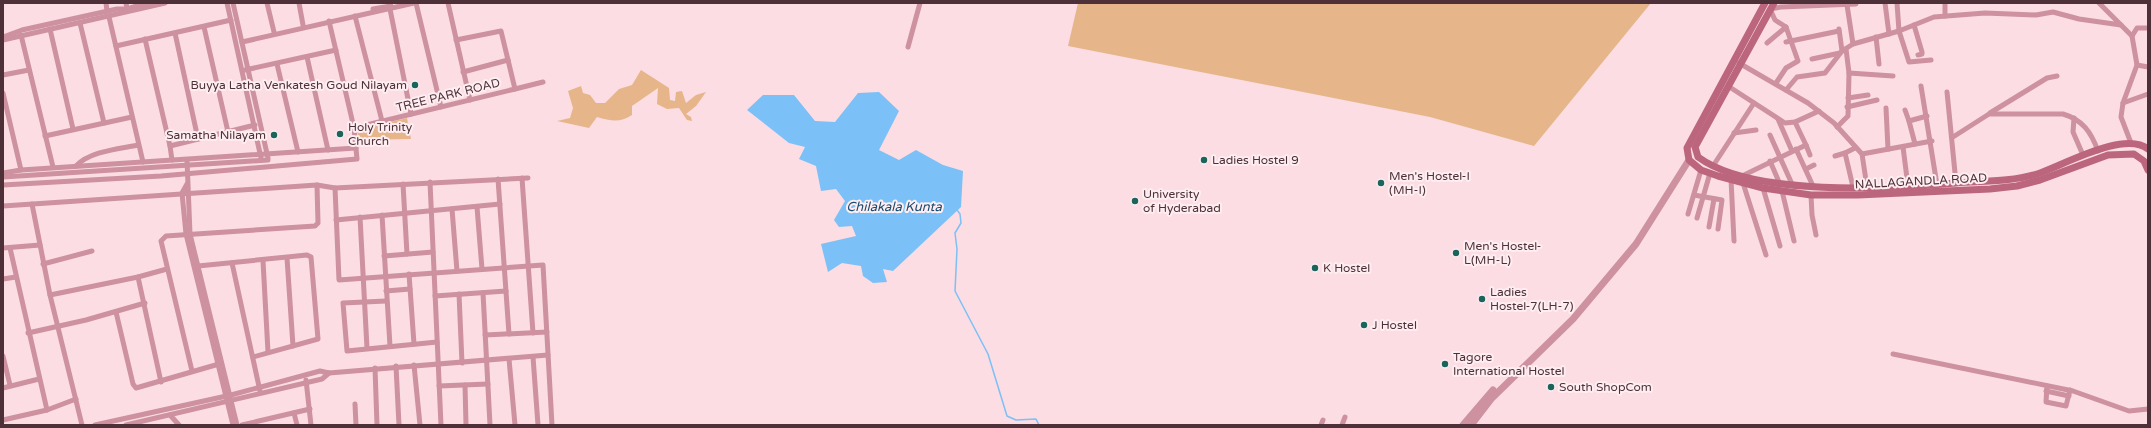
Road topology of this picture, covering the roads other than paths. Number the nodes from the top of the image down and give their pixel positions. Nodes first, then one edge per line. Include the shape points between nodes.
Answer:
1 (106, 3) edge
2 (126, 3) edge
3 (147, 3) edge
4 (165, 3) edge
5 (227, 3) edge
6 (233, 3) edge
7 (268, 3) edge
8 (299, 3) edge
9 (415, 3) edge
10 (448, 3) edge
11 (920, 3) edge
12 (1765, 3) edge
13 (1885, 3) edge
14 (1896, 3) edge
15 (1945, 3) edge
16 (2099, 3) edge
17 (1847, 4) junction
18 (1856, 4) edge
19 (390, 6) edge
20 (1772, 6) edge
21 (127, 9) junction
22 (118, 11) junction
23 (108, 14) junction
24 (355, 16) junction
25 (1945, 16) junction
26 (231, 20) junction
27 (329, 22) junction
28 (80, 23) junction
29 (1914, 25) junction
30 (2121, 25) junction
31 (303, 26) junction
32 (204, 27) junction
33 (1786, 27) junction
34 (2148, 28) edge
35 (50, 29) junction
36 (1899, 31) junction
37 (274, 32) junction
38 (175, 33) junction
39 (1889, 34) junction
40 (21, 35) junction
41 (2132, 36) junction
42 (1876, 37) junction
43 (3, 38) edge
44 (145, 39) junction
45 (236, 40) junction
46 (242, 40) junction
47 (456, 40) junction
48 (1789, 41) junction
49 (1767, 43) dead end
50 (1853, 44) junction
51 (116, 46) junction
52 (908, 47) dead end
53 (336, 50) junction
54 (1842, 51) junction
55 (1918, 55) dead end
56 (307, 57) junction
57 (1812, 59) dead end
58 (508, 60) junction
59 (1931, 60) dead end
60 (1737, 62) junction
61 (277, 64) junction
62 (1879, 64) dead end
63 (2136, 65) junction
64 (2148, 67) edge
65 (248, 69) junction
66 (29, 70) junction
67 (242, 70) junction
68 (463, 72) junction
69 (1849, 73) junction
70 (3, 75) edge
71 (1893, 76) dead end
72 (2058, 76) dead end
73 (543, 82) dead end
74 (1776, 83) junction
75 (1728, 86) junction
76 (1921, 86) dead end
77 (515, 89) junction
78 (1786, 90) junction
79 (1947, 92) dead end
80 (3, 93) edge
81 (2148, 94) edge
82 (1868, 95) dead end
83 (1848, 98) junction
84 (470, 100) junction
85 (1877, 100) dead end
86 (1754, 103) junction
87 (2123, 103) junction
88 (441, 107) junction
89 (1847, 107) junction
90 (1886, 108) dead end
91 (1905, 110) dead end
92 (1819, 111) junction
93 (411, 114) junction
94 (1989, 114) junction
95 (132, 116) junction
96 (1927, 116) junction
97 (1778, 118) junction
98 (2074, 118) junction
99 (382, 121) junction
100 (1909, 121) junction
101 (1795, 122) junction
102 (104, 123) junction
103 (255, 126) junction
104 (1837, 127) junction
105 (354, 128) junction
106 (73, 129) junction
107 (1756, 130) dead end
108 (228, 132) junction
109 (1734, 133) junction
110 (1770, 135) dead end
111 (45, 136) junction
112 (1953, 137) junction
113 (198, 139) junction
114 (1932, 141) junction
115 (2132, 143) junction
116 (1915, 144) junction
117 (138, 145) junction
118 (1806, 145) junction
119 (170, 146) junction
120 (1903, 147) junction
121 (356, 148) junction
122 (1855, 148) junction
123 (1888, 149) junction
124 (2148, 149) edge
125 (328, 150) junction
126 (1794, 150) junction
127 (2098, 151) junction
128 (298, 152) junction
129 (1845, 152) junction
130 (1862, 154) junction
131 (1810, 155) dead end
132 (2083, 155) junction
133 (1780, 156) junction
134 (1835, 156) dead end
135 (265, 159) junction
136 (172, 160) junction
137 (1689, 160) junction
138 (1770, 161) junction
139 (143, 162) junction
140 (187, 163) junction
141 (1814, 165) dead end
142 (76, 166) junction
143 (53, 167) junction
144 (1806, 169) junction
145 (21, 170) junction
146 (1701, 170) junction
147 (1711, 170) junction
148 (2148, 170) edge
149 (3, 173) edge
150 (186, 174) junction
151 (3, 177) edge
152 (2039, 177) junction
153 (498, 179) junction
154 (1731, 179) junction
155 (1742, 179) junction
156 (430, 182) junction
157 (1779, 182) junction
158 (1956, 183) junction
159 (403, 184) junction
160 (1792, 184) junction
161 (3, 185) edge
162 (1937, 185) junction
163 (317, 186) junction
164 (1813, 186) junction
165 (1908, 186) junction
166 (1853, 187) junction
167 (1867, 187) junction
168 (334, 188) junction
169 (1763, 188) junction
170 (1782, 191) junction
171 (185, 194) junction
172 (1694, 195) junction
173 (1811, 195) junction
174 (1704, 197) junction
175 (1714, 199) junction
176 (32, 204) junction
177 (500, 204) junction
178 (3, 206) edge
179 (476, 206) junction
180 (452, 209) junction
181 (432, 211) junction
182 (405, 213) junction
183 (1688, 214) dead end
184 (382, 215) junction
185 (360, 217) junction
186 (1697, 218) dead end
187 (336, 220) junction
188 (1709, 227) dead end
189 (1718, 229) dead end
190 (188, 234) junction
191 (1816, 235) dead end
192 (1734, 241) dead end
193 (1794, 241) dead end
194 (40, 245) junction
195 (1780, 246) dead end
196 (3, 248) edge
197 (10, 248) junction
198 (92, 251) dead end
199 (433, 252) junction
200 (407, 254) junction
201 (1766, 255) dead end
202 (384, 256) junction
203 (287, 258) junction
204 (262, 261) junction
205 (232, 263) junction
206 (43, 264) junction
207 (198, 266) junction
208 (527, 266) junction
209 (504, 268) junction
210 (167, 269) junction
211 (482, 269) junction
212 (457, 271) junction
213 (434, 273) junction
214 (409, 274) junction
215 (384, 276) junction
216 (16, 277) junction
217 (138, 277) junction
218 (362, 278) junction
219 (3, 279) edge
220 (410, 289) junction
221 (386, 291) junction
222 (506, 291) junction
223 (483, 292) junction
224 (459, 294) junction
225 (50, 295) junction
226 (435, 296) junction
227 (386, 301) junction
228 (364, 302) junction
229 (145, 303) junction
230 (1584, 305) junction
231 (116, 312) junction
232 (57, 326) junction
233 (28, 332) junction
234 (547, 332) junction
235 (533, 333) junction
236 (509, 334) junction
237 (485, 335) junction
238 (437, 342) junction
239 (414, 344) junction
240 (293, 346) junction
241 (390, 346) junction
242 (367, 348) junction
243 (268, 352) junction
244 (1893, 354) dead end
245 (548, 355) junction
246 (3, 356) edge
247 (533, 356) junction
248 (253, 357) junction
249 (509, 359) junction
250 (488, 360) junction
251 (462, 363) junction
252 (220, 364) junction
253 (414, 364) junction
254 (438, 364) junction
255 (396, 366) junction
256 (375, 368) junction
257 (192, 371) junction
258 (329, 373) junction
259 (305, 375) junction
260 (39, 378) junction
261 (161, 382) junction
262 (306, 382) junction
263 (488, 384) junction
264 (10, 385) junction
265 (464, 385) junction
266 (439, 386) junction
267 (3, 388) edge
268 (2047, 388) junction
269 (260, 391) junction
270 (2070, 393) junction
271 (229, 398) junction
272 (76, 399) junction
273 (355, 404) dead end
274 (310, 409) junction
275 (2148, 409) edge
276 (47, 410) junction
277 (294, 413) junction
278 (170, 415) junction
279 (1345, 417) dead end
280 (3, 420) edge
281 (268, 423) edge
282 (136, 424) edge
283 (82, 425) edge
284 (95, 425) edge
285 (126, 425) edge
286 (179, 425) edge
287 (233, 425) edge
288 (238, 425) edge
289 (242, 425) edge
290 (296, 425) edge
291 (310, 425) edge
292 (356, 425) edge
293 (377, 425) edge
294 (400, 425) edge
295 (420, 425) edge
296 (441, 425) edge
297 (466, 425) edge
298 (490, 425) edge
299 (515, 425) edge
300 (538, 425) edge
301 (552, 425) edge
302 (1342, 425) edge
303 (1463, 425) edge
304 (1470, 425) edge

1 - 23 street
2 - 21 street
3 - 21 street
4 - 22 street
5 - 26 street
6 - 46 street
7 - 37 street
8 - 31 street
9 - 19 street
9 - 88 street
10 - 47 street
11 - 52 street
12 - 60 main road
13 - 39 street
14 - 36 street
15 - 25 street
16 - 30 street
17 - 18 street
17 - 20 street
17 - 50 street
19 - 24 street
19 - 27 street
19 - 93 street
20 - 33 street via 1775,20
20 - 60 main road
21 - 22 street
22 - 23 street
23 - 28 street
23 - 43 street via 22,30
23 - 51 street
24 - 27 street
24 - 99 street
25 - 29 street via 1928,18
25 - 30 street via 2054,12 2093,22
26 - 32 street
26 - 45 street
27 - 31 street
27 - 46 street
27 - 53 street
28 - 35 street
28 - 102 street
29 - 36 street
29 - 55 street via 1922,53
30 - 41 street
31 - 37 street
32 - 38 street
32 - 108 street
33 - 48 street
33 - 49 street
34 - 41 street via 2137,28
35 - 40 street
35 - 106 street
36 - 39 street
36 - 59 street via 1909,62
37 - 46 street
38 - 44 street
38 - 113 street
39 - 42 street
40 - 43 street
40 - 66 street
41 - 63 street
42 - 50 street
42 - 62 street
44 - 51 street
44 - 119 street
45 - 46 street
45 - 67 street
46 - 65 street
47 - 58 street, TREE PARK ROAD via 501,31
47 - 68 street
48 - 54 street via 1839,30
48 - 74 street via 1798,61 1786,68
50 - 54 street
51 - 95 street
53 - 56 street
53 - 105 street
54 - 57 street
54 - 69 street
54 - 78 street via 1825,73 1797,77
56 - 61 street
56 - 125 street
58 - 68 street
58 - 77 street, TREE PARK ROAD
60 - 74 street
60 - 75 main road
60 - 137 main road via 1687,148
61 - 65 street
61 - 128 street
63 - 64 street
63 - 87 street
65 - 67 street
65 - 135 street
66 - 70 street
66 - 111 street
67 - 103 street
68 - 84 street
69 - 71 street
69 - 83 street
72 - 94 street via 2040,82
73 - 77 street
74 - 78 street
75 - 86 street
75 - 147 main road, NALLAGANDLA ROAD via 1696,146 1695,154
76 - 96 street
77 - 84 street, TREE PARK ROAD
78 - 92 street
79 - 112 street
80 - 145 street
81 - 87 street
82 - 83 street
83 - 89 street
84 - 88 street, TREE PARK ROAD
85 - 89 street
86 - 97 street
86 - 109 street
87 - 115 street via 2121,117
88 - 93 street, TREE PARK ROAD
89 - 104 street via 1848,118
90 - 123 street
91 - 100 street
92 - 101 street
92 - 104 street
93 - 99 street, TREE PARK ROAD
94 - 98 street via 2050,113
94 - 112 street
95 - 102 street
95 - 117 street
96 - 100 street
96 - 114 street
97 - 101 street via 1785,123
97 - 126 street
98 - 127 street via 2092,134
98 - 132 street via 2073,132
99 - 105 street, TREE PARK ROAD
100 - 116 street
101 - 118 street
102 - 106 street
103 - 108 street
103 - 135 street
104 - 122 street
105 - 121 street
106 - 111 street
107 - 109 street
108 - 113 street
109 - 147 street
110 - 133 street
111 - 143 street
112 - 158 street
113 - 119 street
114 - 116 street
114 - 162 street
115 - 124 main road
115 - 127 main road, NALLAGANDLA ROAD
116 - 120 street
117 - 139 street
117 - 142 street via 95,155 82,160
118 - 126 street
118 - 131 street
119 - 136 street
120 - 123 street
120 - 165 street
121 - 125 street
121 - 135 street via 357,159
122 - 129 street
122 - 130 street
123 - 130 street
125 - 128 street
126 - 133 street
126 - 144 street
127 - 132 main road, NALLAGANDLA ROAD
128 - 135 street
129 - 134 street
129 - 166 street
130 - 167 street
132 - 152 main road, NALLAGANDLA ROAD
133 - 138 street
133 - 160 street
135 - 140 street
135 - 150 street via 262,166
136 - 139 street
136 - 140 street
137 - 146 main road, NALLAGANDLA ROAD
137 - 230 street via 1636,244
138 - 155 street
138 - 157 street
139 - 142 street
140 - 150 street
140 - 151 street
141 - 144 street
142 - 143 street
143 - 145 street
144 - 164 street
145 - 149 street
146 - 147 main road, NALLAGANDLA ROAD
146 - 172 street
147 - 154 main road, NALLAGANDLA ROAD
147 - 155 main road, NALLAGANDLA ROAD
147 - 174 street
148 - 152 main road, NALLAGANDLA ROAD via 2144,161 2134,154 2108,155
150 - 161 street
150 - 171 street
152 - 158 main road, NALLAGANDLA ROAD
152 - 173 main road, NALLAGANDLA ROAD via 1985,189
153 - 156 street
153 - 177 street
153 - 208 street via 525,178
154 - 155 main road, NALLAGANDLA ROAD
154 - 192 street
155 - 157 main road, NALLAGANDLA ROAD
155 - 169 main road, NALLAGANDLA ROAD
155 - 201 street
156 - 159 street
156 - 181 street
157 - 160 main road, NALLAGANDLA ROAD
158 - 162 main road, NALLAGANDLA ROAD
159 - 168 street
159 - 182 street
160 - 164 main road, NALLAGANDLA ROAD
162 - 165 main road, NALLAGANDLA ROAD
163 - 168 street
163 - 171 street
163 - 190 street via 318,223 315,226
164 - 166 main road, NALLAGANDLA ROAD
165 - 167 main road, NALLAGANDLA ROAD
166 - 167 main road, NALLAGANDLA ROAD
168 - 187 street
169 - 170 main road, NALLAGANDLA ROAD
169 - 195 street
170 - 173 main road, NALLAGANDLA ROAD
170 - 193 street
171 - 176 street
171 - 190 street
172 - 174 street
172 - 183 street
173 - 191 street
174 - 175 street
174 - 186 street
175 - 188 street
175 - 189 street via 1722,200
176 - 178 street
176 - 194 street
177 - 179 street
177 - 209 street
179 - 180 street
179 - 211 street
180 - 181 street
180 - 212 street
181 - 182 street
181 - 199 street
182 - 184 street
182 - 200 street
184 - 185 street
184 - 202 street
185 - 187 street
185 - 218 street
187 - 218 street via 339,280
190 - 207 street
190 - 210 street via 166,236 161,241
190 - 252 street
194 - 197 street
194 - 206 street
196 - 197 street
197 - 216 street
198 - 206 street
199 - 200 street
199 - 213 street
200 - 202 street
202 - 215 street
203 - 204 street
203 - 240 street
203 - 240 street via 307,255 311,257 319,336 313,342
204 - 205 street
204 - 243 street
205 - 207 street
205 - 248 street
206 - 225 street
207 - 252 street
208 - 209 street
208 - 234 street via 543,265
208 - 235 street
209 - 211 street
209 - 222 street
210 - 217 street
210 - 257 street
211 - 212 street
212 - 213 street
213 - 214 street
213 - 226 street
214 - 215 street
214 - 220 street
215 - 218 street
215 - 221 street
216 - 219 street
216 - 233 street
217 - 225 street
217 - 229 street
218 - 228 street
220 - 221 street
220 - 239 street
221 - 227 street
222 - 223 street
222 - 236 street
223 - 224 street
223 - 237 street
224 - 226 street
224 - 251 street
225 - 232 street
226 - 238 street
227 - 228 street
227 - 241 street
228 - 242 street
228 - 242 street via 343,303 347,351
229 - 231 street
229 - 261 street
230 - 303 street via 1500,382
230 - 304 street via 1573,319 1491,399
231 - 232 street
231 - 261 street via 133,384 136,388
232 - 233 street
232 - 272 street
233 - 260 street
234 - 235 street
234 - 245 street
235 - 236 street
236 - 237 street
237 - 250 street
238 - 239 street
238 - 254 street
239 - 241 street
240 - 243 street
241 - 242 street
243 - 248 street
244 - 268 street
245 - 247 street
245 - 301 street
246 - 264 street
247 - 249 street
247 - 300 street
248 - 269 street
249 - 250 street
249 - 299 street
250 - 251 street
250 - 263 street
251 - 254 street
252 - 257 street
252 - 271 street
253 - 254 street
253 - 255 street
253 - 295 street
254 - 266 street
255 - 256 street
255 - 294 street
256 - 258 street
256 - 293 street
257 - 261 street
258 - 259 street
258 - 262 street via 322,378
259 - 262 street
259 - 269 street
260 - 264 street
260 - 276 street
262 - 269 street
262 - 274 street
263 - 265 street
263 - 298 street
264 - 267 street
265 - 266 street
265 - 297 street
266 - 296 street
268 - 270 street
268 - 270 street via 2046,402 2066,406
269 - 271 street
270 - 275 street via 2129,411
271 - 278 street
271 - 284 street
271 - 287 street
271 - 288 street
272 - 276 street
272 - 283 street
273 - 292 street
274 - 277 street
274 - 291 street
276 - 280 street
277 - 281 street
277 - 290 street
278 - 282 street
278 - 286 street
279 - 302 street
281 - 289 street
282 - 285 street

